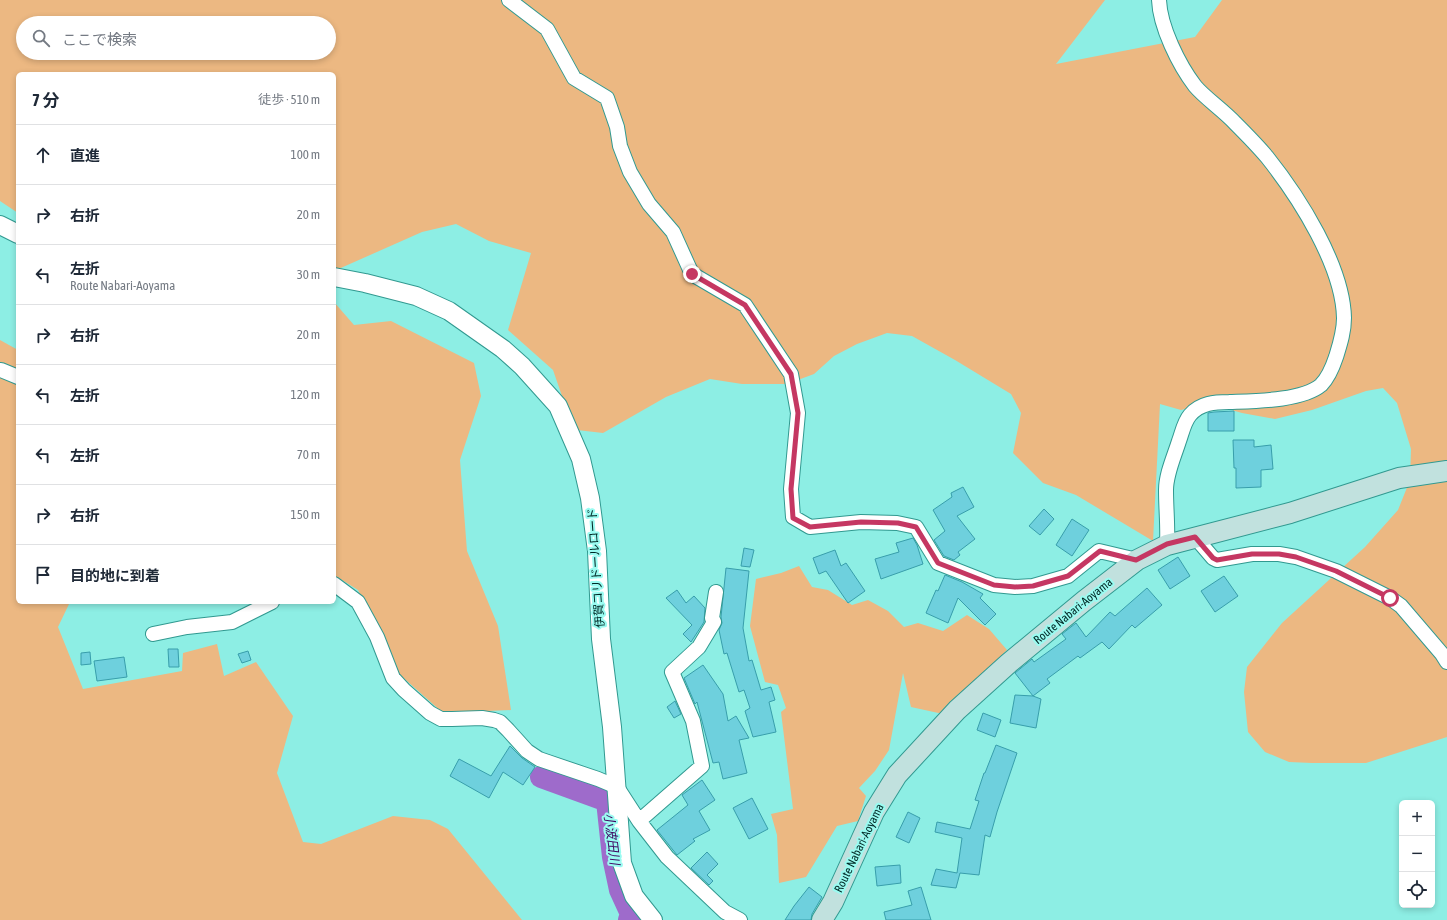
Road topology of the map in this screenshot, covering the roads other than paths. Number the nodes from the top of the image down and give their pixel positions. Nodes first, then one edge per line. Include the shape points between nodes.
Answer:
1 (509, 0) edge
2 (1159, 0) edge
3 (0, 225) edge
4 (16, 233) edge
5 (336, 277) edge
6 (1, 370) dead end
7 (16, 376) edge
8 (1447, 471) edge
9 (1195, 537) junction
10 (1167, 544) junction
11 (1136, 560) junction
12 (336, 586) edge
13 (716, 592) dead end
14 (268, 604) edge
15 (153, 634) dead end
16 (1447, 662) edge
17 (616, 787) junction
18 (639, 820) junction
19 (653, 920) edge
20 (740, 920) edge
21 (822, 920) edge

1 - 11 street via 547,29 574,78 607,98 630,172 650,204 673,232 692,274 745,305 791,374 798,413 791,489 793,518 810,527 861,522 898,523 916,527 938,563 994,585 1033,586 1068,576 1100,551
2 - 10 street via 1171,44 1196,87 1266,156 1294,192 1328,254 1340,291 1344,316 1343,334 1332,367 1322,384 1310,392 1290,397 1213,402 1199,407 1189,416 1169,471 1166,489
3 - 4 street
5 - 17 street, 伊賀コリドールロード via 416,296 449,311 503,349 558,406 581,459 590,498 597,551 601,639 612,727
6 - 7 street
8 - 9 main road, Route Nabari-Aoyama via 1399,478 1290,513
9 - 10 main road, Route Nabari-Aoyama
9 - 16 street via 1217,560 1252,554 1279,554 1336,571 1401,606
10 - 11 main road, Route Nabari-Aoyama
11 - 21 main road, Route Nabari-Aoyama via 1009,663 969,699 898,775 874,812 833,902
12 - 17 street via 358,602 377,637 393,678 430,713 441,718 482,718 500,722 527,751 539,759
13 - 18 street via 712,618 714,622 699,647 672,672 693,721 702,766
14 - 15 street via 232,622
17 - 18 street
17 - 19 street, 伊賀コリドールロード via 622,863 634,896
18 - 20 street via 668,857 725,912

